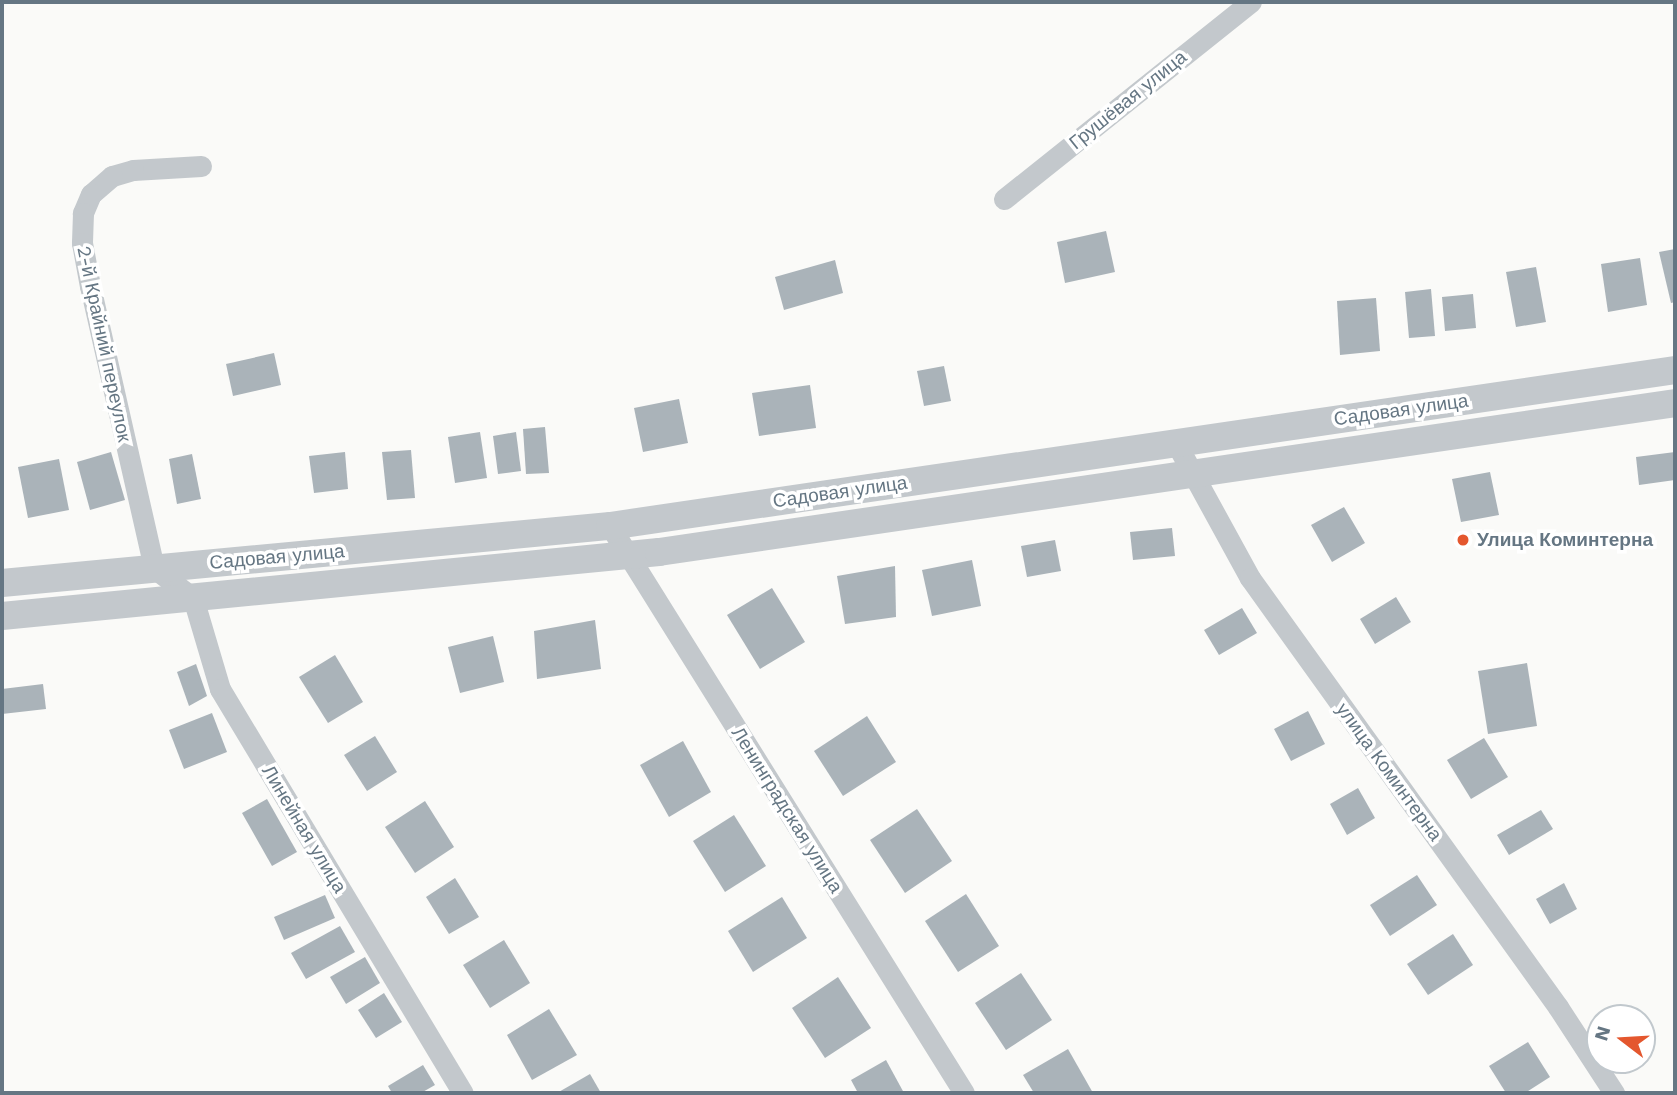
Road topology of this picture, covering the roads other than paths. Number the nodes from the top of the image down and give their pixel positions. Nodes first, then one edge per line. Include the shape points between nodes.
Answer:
1 (1251, 2) edge
2 (201, 166) dead end
3 (1004, 199) dead end
4 (1675, 370) edge
5 (1675, 403) edge
6 (1177, 443) junction
7 (1196, 472) junction
8 (610, 526) junction
9 (629, 555) junction
10 (154, 568) junction
11 (2, 583) edge
12 (193, 598) junction
13 (2, 616) edge
14 (463, 1093) edge
15 (964, 1093) edge
16 (1614, 1093) edge

1 - 3 street, Грушёвая улица
2 - 10 street, 2-й Крайний переулок via 133,170 112,176 91,194 83,214 82,243 90,286
4 - 6 street, Садовая улица
5 - 7 street, Садовая улица
6 - 7 street, улица Коминтерна
6 - 8 street, Садовая улица
7 - 9 street, Садовая улица
7 - 16 street, улица Коминтерна via 1250,578 1558,1007
8 - 9 street, Ленинградская улица
8 - 10 street, Садовая улица
9 - 12 street, Садовая улица
9 - 15 street, Ленинградская улица
10 - 11 street, Садовая улица
10 - 12 street
12 - 13 street, Садовая улица
12 - 14 street, Линейная улица via 220,689

